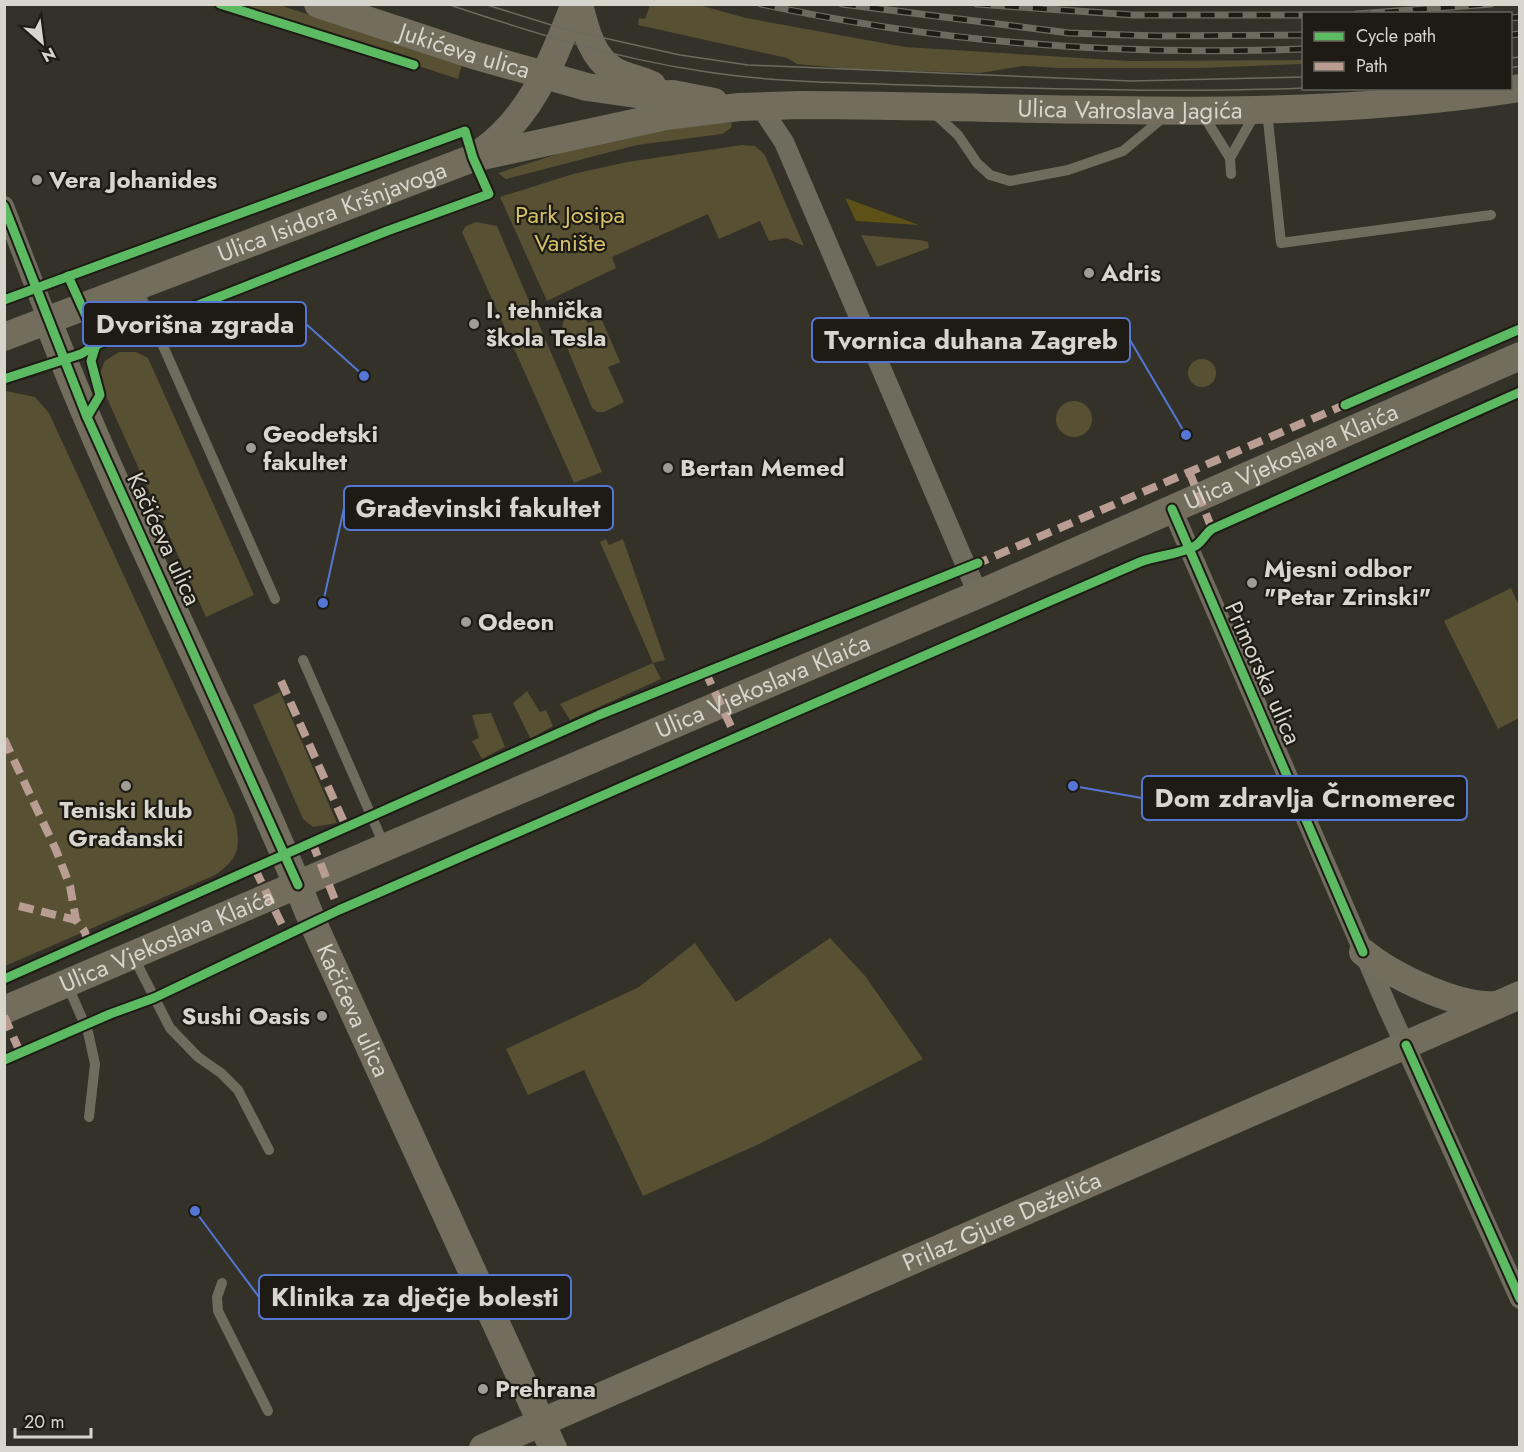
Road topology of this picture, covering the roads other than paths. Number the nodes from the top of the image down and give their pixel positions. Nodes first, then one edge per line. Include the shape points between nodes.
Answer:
1 (318, 4) edge
2 (577, 4) edge
3 (545, 76) junction
4 (1502, 90) edge
5 (673, 94) junction
6 (750, 107) junction
7 (927, 108) junction
8 (1171, 111) junction
9 (1200, 111) junction
10 (1262, 111) junction
11 (473, 158) junction
12 (1230, 158) junction
13 (1231, 174) dead end
14 (4, 206) edge
15 (1491, 215) dead end
16 (137, 287) junction
17 (48, 321) junction
18 (4, 337) edge
19 (1520, 356) edge
20 (1172, 509) junction
21 (978, 594) junction
22 (275, 599) dead end
23 (303, 660) dead end
24 (385, 848) junction
25 (298, 885) junction
26 (1363, 952) junction
27 (133, 956) junction
28 (67, 984) junction
29 (1508, 1000) edge
30 (4, 1011) edge
31 (1406, 1045) junction
32 (88, 1116) dead end
33 (269, 1150) dead end
34 (222, 1282) dead end
35 (1520, 1299) edge
36 (268, 1411) dead end
37 (542, 1422) junction
38 (483, 1448) edge
39 (553, 1448) edge

1 - 3 main road, Jukićeva ulica
2 - 3 main road
2 - 5 main road via 593,48 606,64
3 - 5 main road, Jukićeva ulica via 624,93
3 - 11 main road via 513,124
4 - 10 main road, Ulica Vatroslava Jagića
5 - 6 main road
6 - 7 main road, Ulica Vatroslava Jagića
6 - 11 main road, Ulica Isidora Kršnjavoga via 655,118
6 - 21 street via 772,120 790,156
7 - 8 main road, Ulica Vatroslava Jagića
7 - 8 lane via 958,135 990,175 1010,181 1068,170 1123,151
8 - 9 main road, Ulica Vatroslava Jagića
9 - 10 main road, Ulica Vatroslava Jagića
9 - 12 lane
10 - 12 lane
10 - 15 lane via 1281,243
11 - 16 main road, Ulica Isidora Kršnjavoga
12 - 13 lane
14 - 17 street, Kačićeva ulica
16 - 17 main road, Ulica Isidora Kršnjavoga
16 - 22 lane
17 - 18 main road, Ulica Isidora Kršnjavoga
17 - 25 main road, Kačićeva ulica via 100,447
19 - 20 main road, Ulica Vjekoslava Klaića
20 - 21 main road, Ulica Vjekoslava Klaića
20 - 26 street, Primorska ulica
21 - 24 main road, Ulica Vjekoslava Klaića
23 - 24 lane
24 - 25 main road, Ulica Vjekoslava Klaića
25 - 27 main road, Ulica Vjekoslava Klaića
25 - 37 main road, Kačićeva ulica
26 - 29 main road via 1385,969 1471,1004
26 - 31 street, Primorska ulica
27 - 28 main road, Ulica Vjekoslava Klaića
27 - 33 lane via 170,1028 238,1090
28 - 30 main road, Ulica Vjekoslava Klaića
28 - 32 lane via 87,1032 95,1064
29 - 31 main road, Prilaz Gjure Deželića
31 - 35 street, Primorska ulica
31 - 37 main road, Prilaz Gjure Deželića
34 - 36 lane via 218,1311
37 - 38 main road, Prilaz Gjure Deželića
37 - 39 main road, Kačićeva ulica

